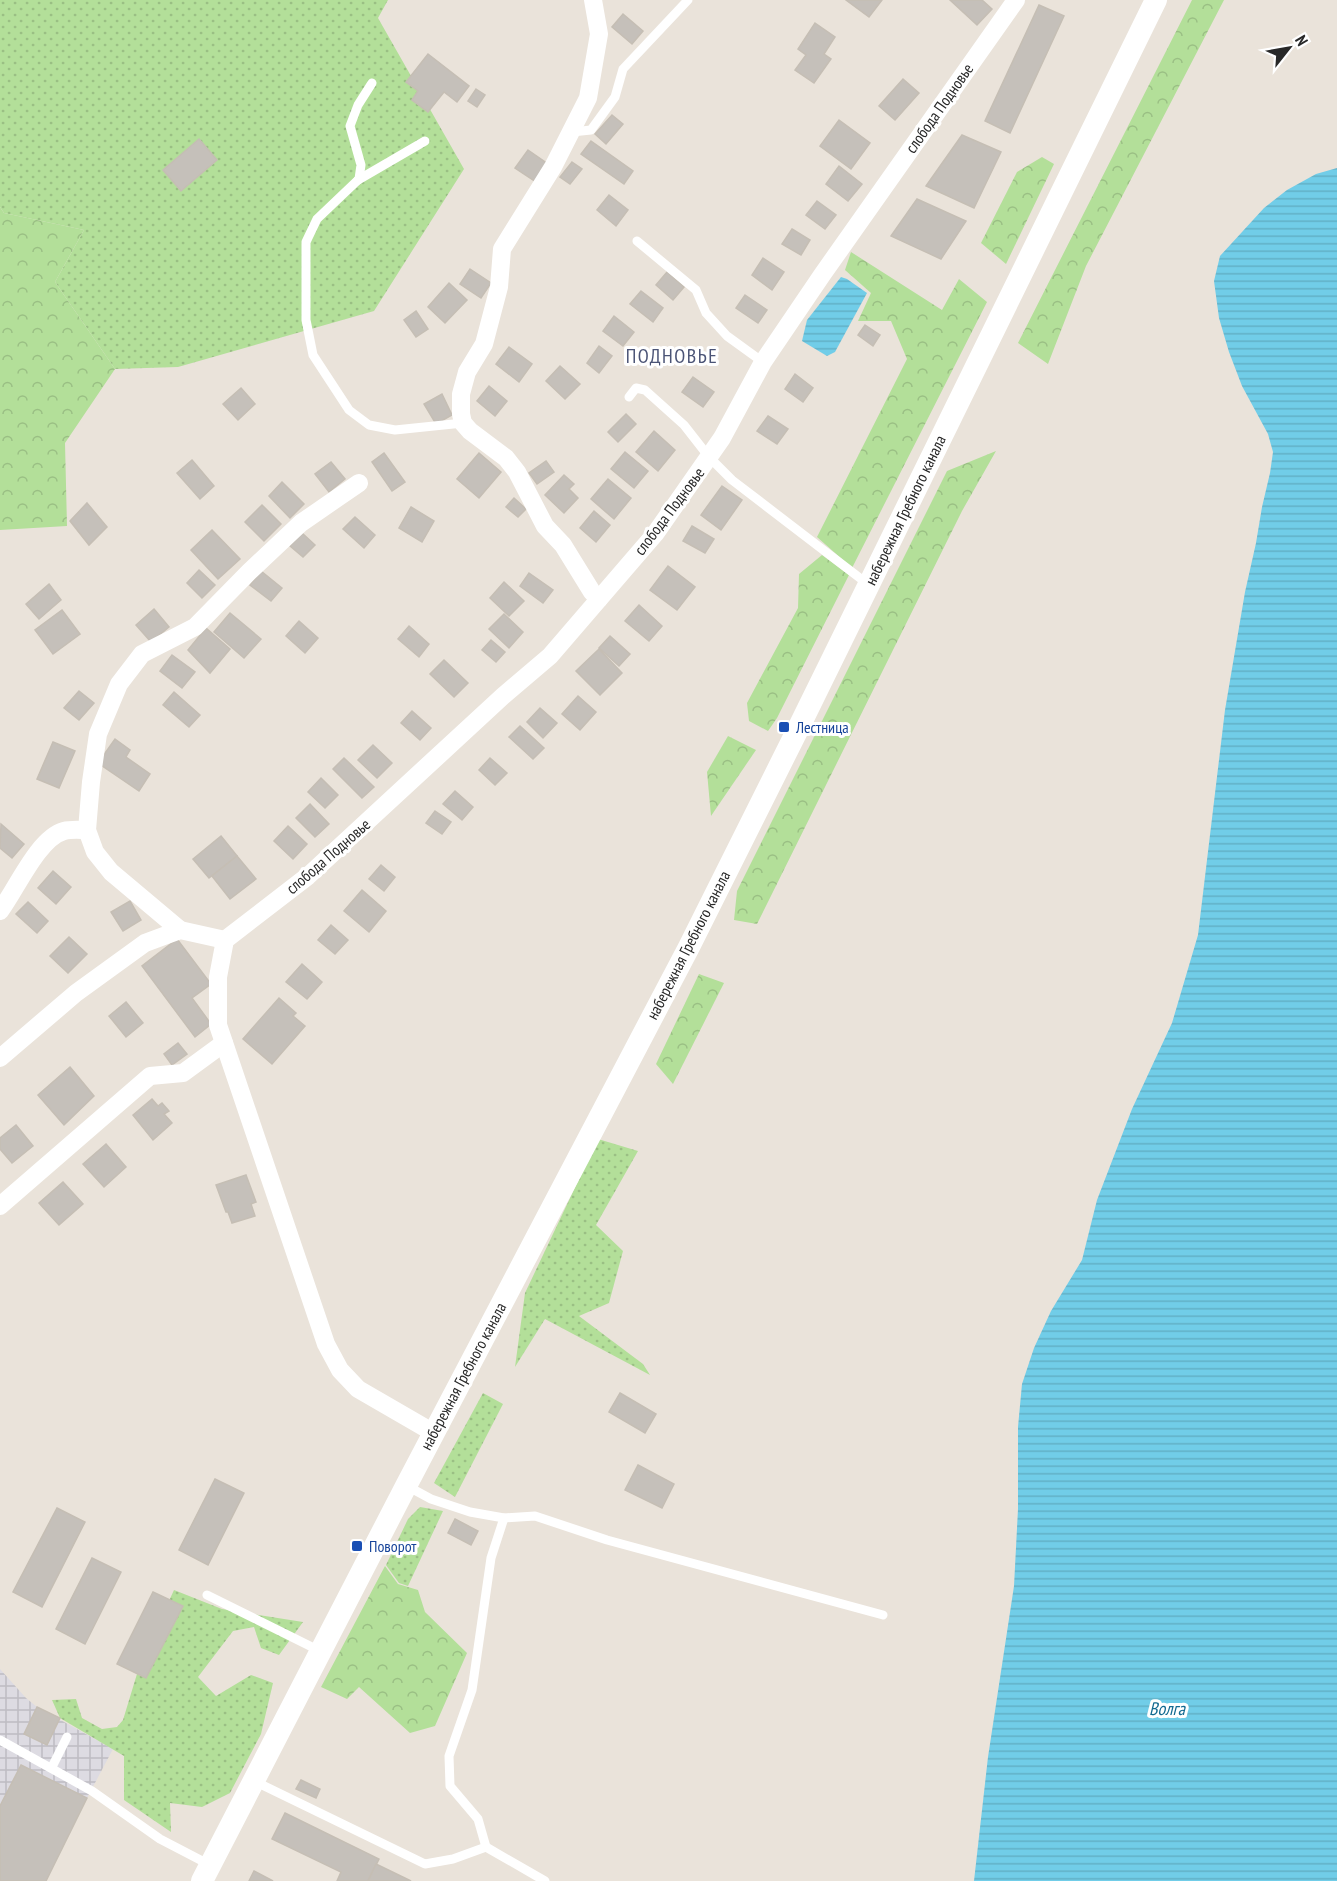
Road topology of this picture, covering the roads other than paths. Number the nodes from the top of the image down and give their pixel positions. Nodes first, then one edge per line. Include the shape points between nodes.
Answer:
1 (593, 0) edge
2 (688, 0) edge
3 (1016, 0) edge
4 (1156, 0) edge
5 (372, 83) dead end
6 (571, 132) junction
7 (425, 141) dead end
8 (358, 180) junction
9 (636, 241) dead end
10 (763, 362) junction
11 (628, 397) dead end
12 (463, 423) junction
13 (709, 457) junction
14 (358, 483) dead end
15 (869, 585) junction
16 (599, 599) junction
17 (87, 830) junction
18 (0, 911) edge
19 (180, 930) junction
20 (225, 940) junction
21 (224, 1043) junction
22 (0, 1058) edge
23 (0, 1206) edge
24 (434, 1433) junction
25 (406, 1486) junction
26 (504, 1518) junction
27 (207, 1595) dead end
28 (883, 1615) dead end
29 (321, 1652) junction
30 (68, 1737) dead end
31 (0, 1740) edge
32 (52, 1767) junction
33 (254, 1781) junction
34 (486, 1847) junction
35 (206, 1873) edge
36 (545, 1881) edge

1 - 6 street via 599,34 592,77 588,98
2 - 6 lane via 623,69 615,97 591,130
3 - 10 street, слобода Подновье
4 - 15 street, набережная Гребного канала
5 - 8 lane via 350,126 361,165
6 - 12 street via 502,249 499,287 484,344 467,372 461,394
7 - 8 lane
8 - 12 lane via 317,219 306,242 306,321 313,355 349,410 369,426 395,430
9 - 10 lane via 696,290 706,313 727,336
10 - 13 street, слобода Подновье
11 - 13 lane via 636,388 645,390 684,425
12 - 16 street via 517,472 545,526 563,545
13 - 15 lane via 732,480
13 - 16 street, слобода Подновье via 655,534
14 - 17 street via 301,523 195,627 142,654 119,684 98,734
15 - 24 street, набережная Гребного канала via 689,947
16 - 20 street, слобода Подновье via 550,656 308,876
17 - 18 street via 63,831 51,838
17 - 19 street via 95,852 111,872
19 - 20 street
19 - 22 street via 145,943 76,993
20 - 21 street via 218,977 218,1025
21 - 23 street via 183,1072 150,1076
21 - 24 street via 326,1344 340,1370 358,1389
24 - 25 street, набережная Гребного канала
25 - 26 lane via 470,1512
25 - 29 street, набережная Гребного канала
26 - 28 lane via 536,1516 607,1540
26 - 34 lane via 491,1558 472,1690 449,1756 450,1786 478,1819
27 - 29 lane
29 - 33 street, набережная Гребного канала
30 - 32 lane
31 - 32 lane
32 - 35 lane
33 - 34 lane via 425,1864
33 - 35 street, набережная Гребного канала
34 - 36 lane

